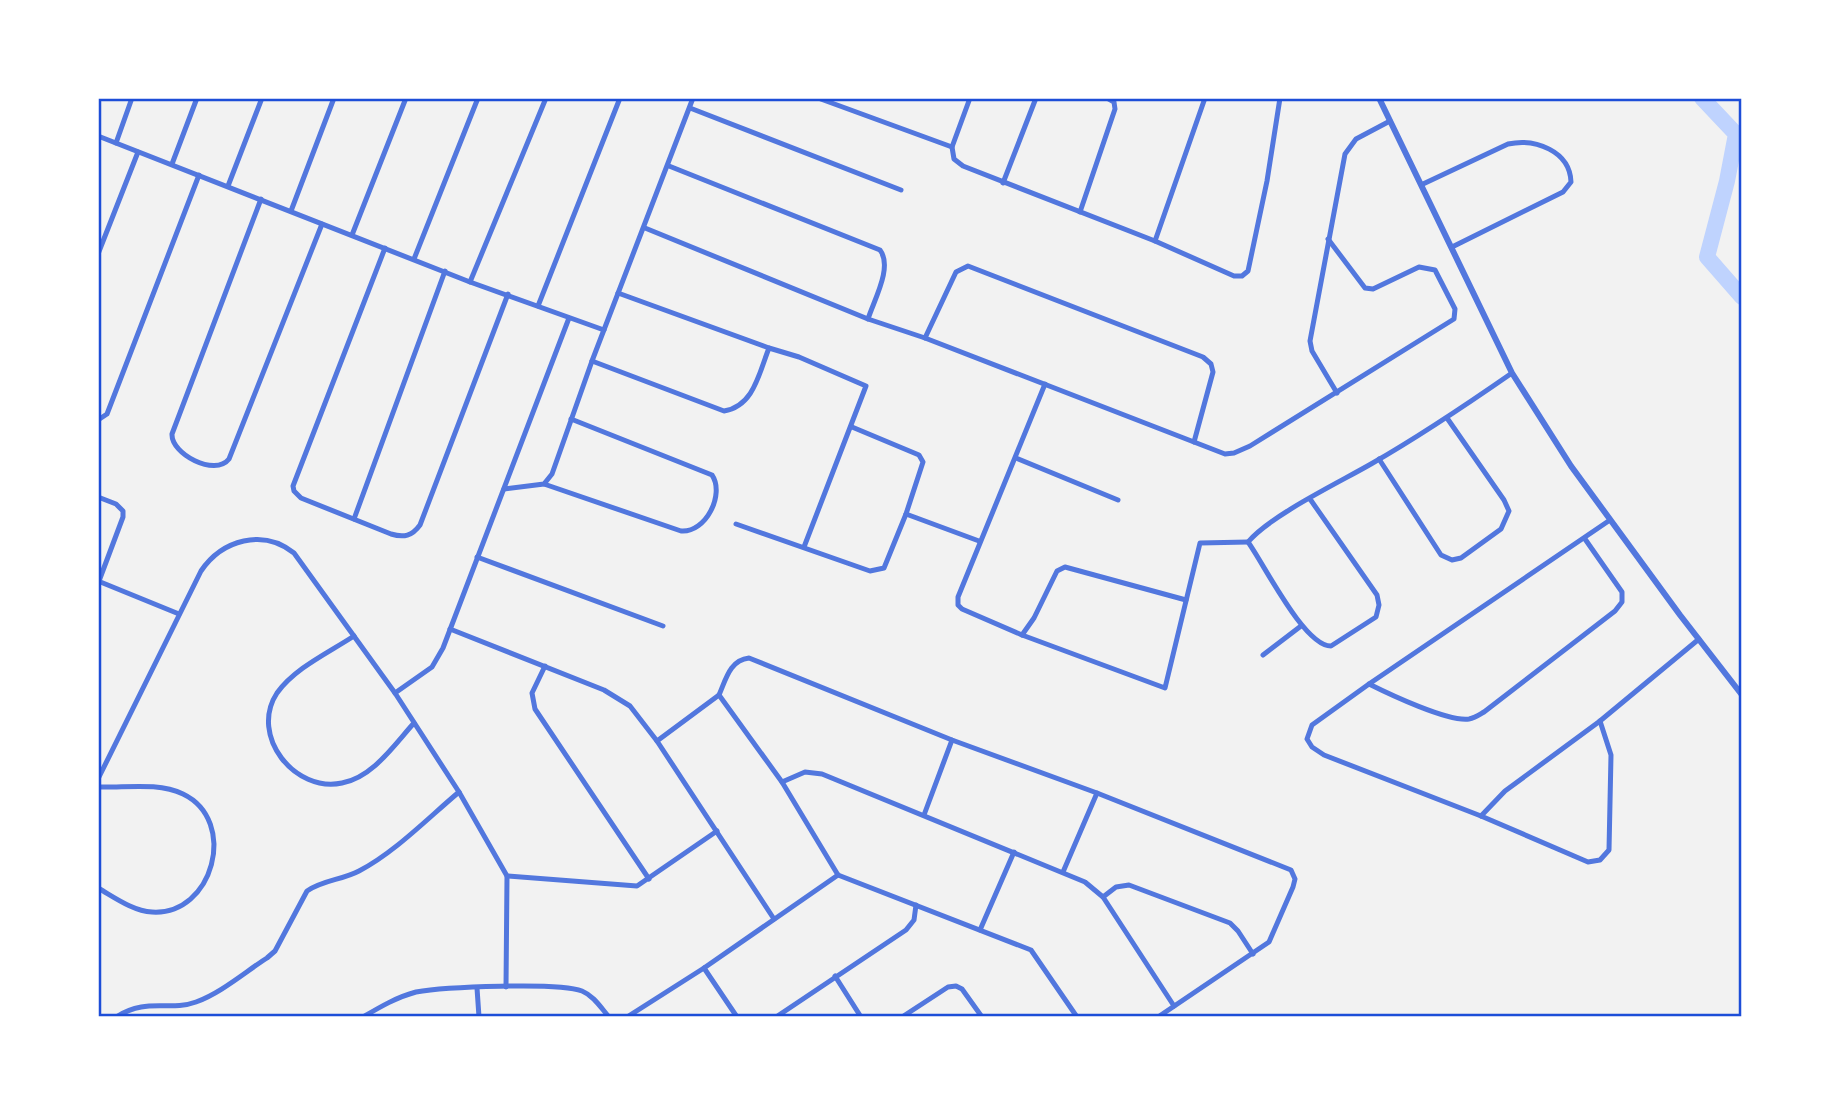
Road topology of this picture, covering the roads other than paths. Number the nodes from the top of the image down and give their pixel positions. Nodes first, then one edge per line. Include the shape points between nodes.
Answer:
1 (132, 98) edge
2 (197, 98) edge
3 (262, 98) edge
4 (334, 98) edge
5 (406, 98) edge
6 (478, 98) edge
7 (546, 98) edge
8 (621, 98) edge
9 (693, 98) edge
10 (818, 98) edge
11 (970, 98) edge
12 (1036, 98) edge
13 (1107, 98) edge
14 (1205, 98) edge
15 (1280, 98) edge
16 (1379, 98) edge
17 (690, 108) junction
18 (1390, 121) junction
19 (98, 136) edge
20 (116, 143) junction
21 (952, 147) junction
22 (138, 152) junction
23 (172, 164) junction
24 (668, 166) junction
25 (199, 175) junction
26 (1003, 183) junction
27 (1423, 184) junction
28 (228, 186) junction
29 (901, 190) dead end
30 (261, 199) junction
31 (291, 211) junction
32 (1080, 212) junction
33 (322, 224) junction
34 (645, 228) junction
35 (352, 235) junction
36 (1328, 239) junction
37 (1155, 241) junction
38 (1452, 247) junction
39 (385, 248) junction
40 (98, 254) edge
41 (414, 260) junction
42 (445, 271) junction
43 (470, 282) junction
44 (618, 293) junction
45 (508, 294) junction
46 (538, 306) junction
47 (569, 318) junction
48 (868, 319) junction
49 (604, 330) junction
50 (925, 338) junction
51 (769, 348) junction
52 (592, 361) junction
53 (1512, 373) junction
54 (1045, 384) junction
55 (1337, 393) junction
56 (1447, 418) junction
57 (571, 419) junction
58 (98, 420) edge
59 (852, 427) junction
60 (1194, 442) junction
61 (1016, 458) junction
62 (1379, 459) junction
63 (544, 484) junction
64 (504, 489) junction
65 (98, 497) edge
66 (1310, 499) junction
67 (1118, 500) dead end
68 (906, 514) junction
69 (354, 519) junction
70 (1611, 520) junction
71 (736, 524) dead end
72 (1585, 539) junction
73 (979, 541) junction
74 (1248, 542) junction
75 (804, 547) junction
76 (477, 557) junction
77 (98, 581) edge
78 (1186, 600) junction
79 (179, 614) junction
80 (663, 626) dead end
81 (1301, 626) junction
82 (450, 629) junction
83 (1022, 635) junction
84 (354, 636) junction
85 (1699, 639) junction
86 (1263, 655) dead end
87 (545, 666) junction
88 (1369, 684) junction
89 (395, 693) junction
90 (719, 695) junction
91 (1742, 695) edge
92 (1600, 720) junction
93 (414, 723) junction
94 (952, 740) junction
95 (657, 741) junction
96 (98, 779) edge
97 (782, 782) junction
98 (98, 787) edge
99 (459, 792) junction
100 (1097, 793) junction
101 (924, 816) junction
102 (1481, 816) junction
103 (717, 831) junction
104 (1014, 852) junction
105 (1063, 872) junction
106 (838, 875) junction
107 (507, 876) junction
108 (649, 879) junction
109 (98, 888) edge
110 (1103, 897) junction
111 (916, 905) junction
112 (774, 919) junction
113 (980, 930) junction
114 (1253, 954) junction
115 (704, 968) junction
116 (835, 976) junction
117 (506, 986) junction
118 (477, 988) junction
119 (1174, 1006) junction
120 (116, 1017) edge
121 (363, 1017) edge
122 (480, 1017) edge
123 (609, 1017) edge
124 (627, 1017) edge
125 (737, 1017) edge
126 (776, 1017) edge
127 (861, 1017) edge
128 (902, 1017) edge
129 (982, 1017) edge
130 (1077, 1017) edge
131 (1158, 1017) edge

1 - 20 street
2 - 23 street
3 - 28 street
4 - 31 street
5 - 35 street
6 - 41 street
7 - 43 street
8 - 46 street
9 - 17 street
10 - 21 street
11 - 21 street
12 - 26 street
13 - 32 street via 1115,109
14 - 37 street
15 - 37 street via 1248,271 1234,276
16 - 18 street
17 - 24 street
17 - 29 street
18 - 27 street
18 - 36 street via 1356,139 1345,154
19 - 20 street
20 - 22 street
21 - 26 street via 954,159 962,166
22 - 23 street
22 - 40 street
23 - 25 street
24 - 34 street
24 - 48 street via 880,250 885,269
25 - 28 street
25 - 58 street via 107,414
26 - 32 street
27 - 38 street
27 - 38 street via 1518,141 1544,145 1567,166 1571,183 1563,192
28 - 30 street
30 - 31 street
30 - 33 street via 172,433 174,446 181,452 212,467 229,460
31 - 33 street
32 - 37 street
33 - 35 street
34 - 44 street
34 - 48 street
35 - 39 street
36 - 55 street via 1310,341
36 - 55 street via 1365,288 1373,289 1419,267 1431,268 1456,313 1450,324
38 - 53 street
39 - 41 street
39 - 69 street via 293,480 294,491 301,498
41 - 42 street
42 - 43 street
42 - 69 street
43 - 45 street
44 - 49 street
44 - 51 street
45 - 46 street
45 - 69 street via 420,525 414,533 399,536
46 - 47 street
47 - 49 street
47 - 64 street
48 - 50 street
49 - 52 street
50 - 54 street
50 - 60 street via 956,272 968,266 980,270 1203,357 1213,372
51 - 52 street via 752,393 724,411
51 - 59 street via 866,386
52 - 57 street
53 - 56 street
53 - 70 street
54 - 60 street
54 - 61 street
55 - 60 street via 1234,453
56 - 62 street
56 - 62 street via 1509,512 1501,529 1461,558 1441,555
57 - 63 street via 552,474
57 - 63 street via 712,475 716,490 710,512 695,530 681,531
59 - 68 street via 919,455 923,462
59 - 75 street
61 - 67 street
61 - 73 street
62 - 66 street
63 - 64 street
64 - 76 street
65 - 77 street via 123,511
66 - 74 street via 1258,530
66 - 81 street via 1377,595 1379,605 1376,617 1331,646 1320,643
68 - 73 street
68 - 75 street via 884,568 877,571
70 - 72 street
70 - 85 street
71 - 75 street
72 - 88 street
72 - 88 street via 1622,592 1622,602 1484,712 1460,720
73 - 83 street via 958,605
74 - 78 street via 1200,543
74 - 81 street
76 - 80 street
76 - 82 street
77 - 79 street
78 - 83 street via 1065,567 1057,571
78 - 83 street via 1165,688
79 - 84 street via 210,558 223,548 264,538 294,553
79 - 96 street
81 - 86 street
82 - 87 street
82 - 89 street via 432,667
84 - 89 street
84 - 93 street via 289,679 276,695 269,728 285,765 321,784 341,784 376,765
85 - 91 street
85 - 92 street
87 - 95 street via 625,701
87 - 108 street via 533,693 536,709
88 - 102 street via 1312,725 1307,739 1312,747
89 - 93 street
90 - 94 street via 732,666 749,658
90 - 95 street
90 - 97 street
92 - 102 street via 1505,791
92 - 102 street via 1611,755 1609,850 1600,860 1588,862
93 - 99 street
94 - 100 street
94 - 101 street
95 - 103 street
97 - 101 street via 812,772
97 - 106 street
98 - 109 street via 161,788 186,795 212,825 216,844 210,873 191,900 180,906 151,912
99 - 107 street
99 - 120 street via 376,861 307,891 267,958 197,1002 146,1005
100 - 105 street
100 - 114 street via 1291,870 1293,887 1276,930
101 - 104 street
103 - 108 street
103 - 112 street
104 - 105 street
104 - 113 street
105 - 110 street
106 - 111 street
106 - 112 street
107 - 108 street via 629,886
107 - 117 street
110 - 114 street via 1123,884 1141,889 1230,923
110 - 119 street
111 - 113 street
111 - 116 street via 911,925
112 - 115 street
113 - 130 street via 1031,950
114 - 119 street
115 - 124 street
115 - 125 street
116 - 126 street
116 - 127 street
117 - 118 street
117 - 123 street via 575,989 589,994
118 - 121 street via 399,997
118 - 122 street
119 - 131 street
128 - 129 street via 956,986

